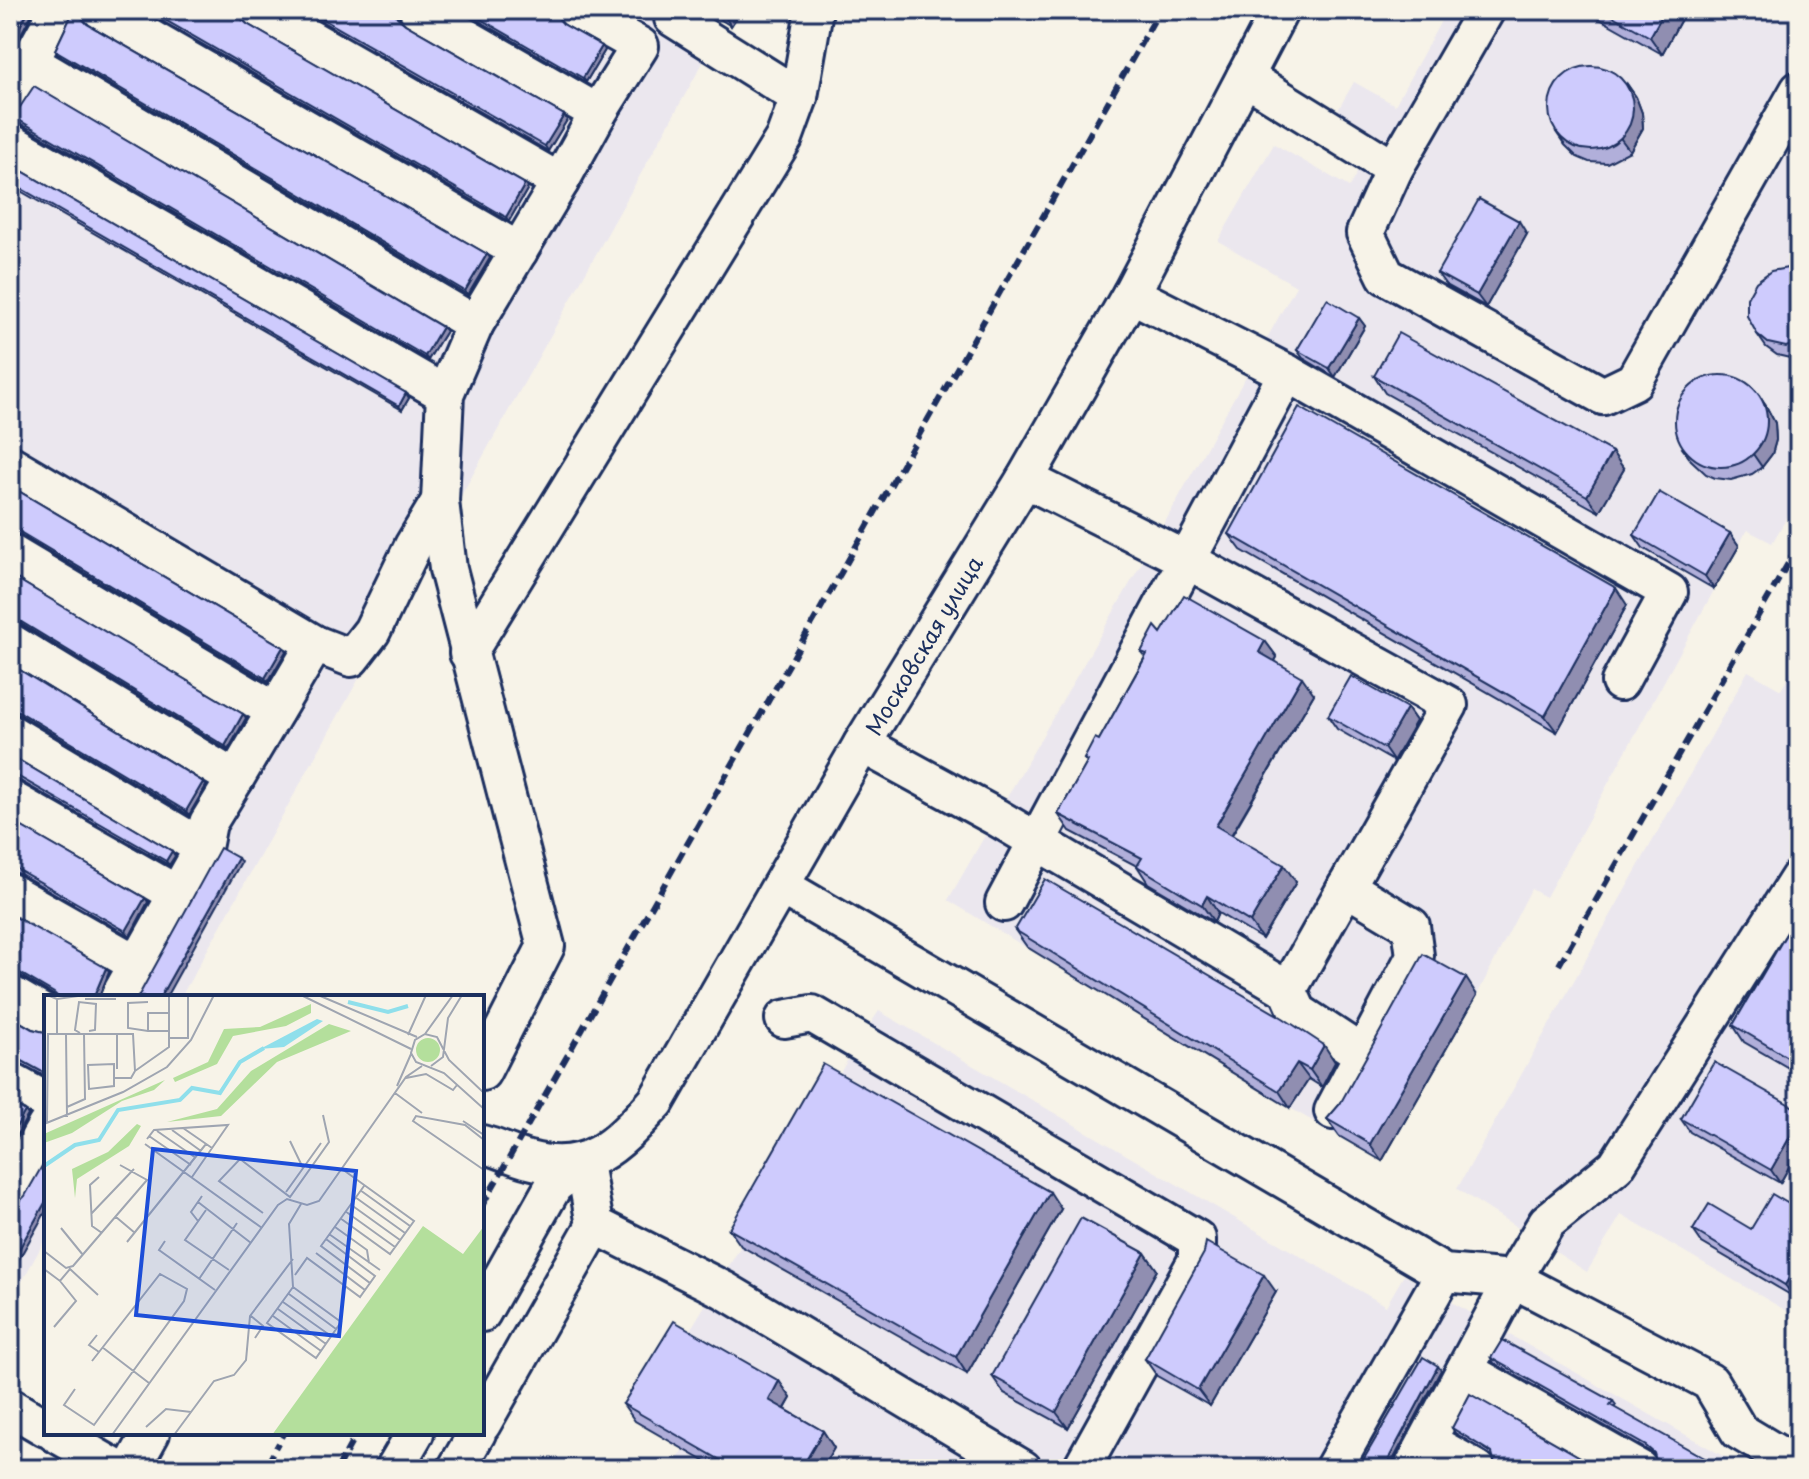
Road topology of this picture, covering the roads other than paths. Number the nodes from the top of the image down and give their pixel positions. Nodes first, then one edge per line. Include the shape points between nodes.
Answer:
1 (58, 10) edge
2 (101, 10) edge
3 (260, 10) edge
4 (418, 10) edge
5 (576, 10) edge
6 (673, 10) edge
7 (814, 10) edge
8 (1280, 10) edge
9 (1486, 10) edge
10 (30, 62) junction
11 (1245, 77) junction
12 (1799, 90) edge
13 (10, 97) edge
14 (799, 97) junction
15 (598, 113) junction
16 (10, 142) edge
17 (1394, 169) junction
18 (560, 182) junction
19 (519, 251) junction
20 (1131, 294) junction
21 (475, 324) junction
22 (1287, 373) junction
23 (445, 394) junction
24 (10, 464) edge
25 (1025, 479) junction
26 (440, 501) junction
27 (10, 553) edge
28 (1187, 560) junction
29 (10, 642) edge
30 (315, 644) junction
31 (468, 653) junction
32 (1620, 682) dead end
33 (275, 711) junction
34 (10, 733) edge
35 (862, 744) junction
36 (235, 779) junction
37 (10, 799) edge
38 (1036, 841) junction
39 (203, 848) junction
40 (1799, 878) edge
41 (781, 886) junction
42 (1346, 887) junction
43 (10, 892) edge
44 (177, 894) junction
45 (1004, 903) dead end
46 (137, 964) junction
47 (1288, 990) junction
48 (10, 994) edge
49 (120, 995) edge
50 (44, 1014) edge
51 (784, 1019) dead end
52 (1362, 1054) junction
53 (484, 1068) edge
54 (10, 1081) edge
55 (44, 1100) edge
56 (1333, 1111) edge
57 (44, 1129) edge
58 (484, 1145) edge
59 (584, 1163) junction
60 (13, 1179) edge
61 (595, 1225) junction
62 (1444, 1273) junction
63 (1513, 1279) junction
64 (484, 1309) edge
65 (1465, 1370) junction
66 (10, 1407) edge
67 (484, 1426) edge
68 (44, 1427) edge
69 (58, 1435) edge
70 (150, 1435) edge
71 (414, 1435) edge
72 (1420, 1455) edge
73 (1799, 1467) edge
74 (117, 1469) edge
75 (131, 1469) edge
76 (394, 1469) edge
77 (1023, 1469) edge
78 (1081, 1469) edge
79 (1333, 1469) edge
80 (1477, 1469) edge
81 (1639, 1469) edge

1 - 10 street
2 - 19 street
3 - 18 street
4 - 15 street
5 - 15 street via 640,46
6 - 14 street via 673,18
7 - 14 street
8 - 11 street, Московская улица
9 - 17 street
10 - 13 street
10 - 21 street
11 - 17 street
11 - 20 street, Московская улица
12 - 17 street via 1634,381 1603,396 1386,276 1365,233
14 - 31 street via 784,138
15 - 18 street
16 - 23 street
18 - 19 street
19 - 21 street
20 - 22 street
20 - 25 street, Московская улица
21 - 23 street
22 - 28 street
22 - 32 street via 1669,592
23 - 26 street
24 - 30 street
25 - 28 street
25 - 35 street, Московская улица
26 - 30 street via 372,631 351,658
26 - 31 street via 448,569
27 - 33 street
28 - 38 street
28 - 42 street via 1449,705
29 - 36 street
30 - 33 street
31 - 53 street via 546,946
33 - 36 street
34 - 39 street
35 - 38 street
35 - 41 street, Московская улица
36 - 39 street via 208,823
37 - 44 street
38 - 45 street
38 - 47 street
39 - 44 street
40 - 63 street via 1616,1166 1547,1222
41 - 59 street, Московская улица via 656,1102 619,1142
41 - 62 street
42 - 47 street
42 - 52 street via 1411,926 1415,956
43 - 46 street
44 - 46 street
46 - 49 street
47 - 52 street via 1298,1012
48 - 50 street
51 - 78 street via 812,1014 1197,1239 1197,1260
52 - 56 street
54 - 55 street
57 - 60 street
58 - 59 street via 529,1160
59 - 61 street
59 - 64 street, Московская улица via 554,1185
61 - 67 street
61 - 77 street via 724,1290
62 - 63 street
62 - 79 street
63 - 65 street
63 - 73 street via 1710,1382 1739,1431
65 - 72 street
65 - 81 street
66 - 68 street
69 - 74 street
70 - 75 street
71 - 76 street
72 - 80 street

